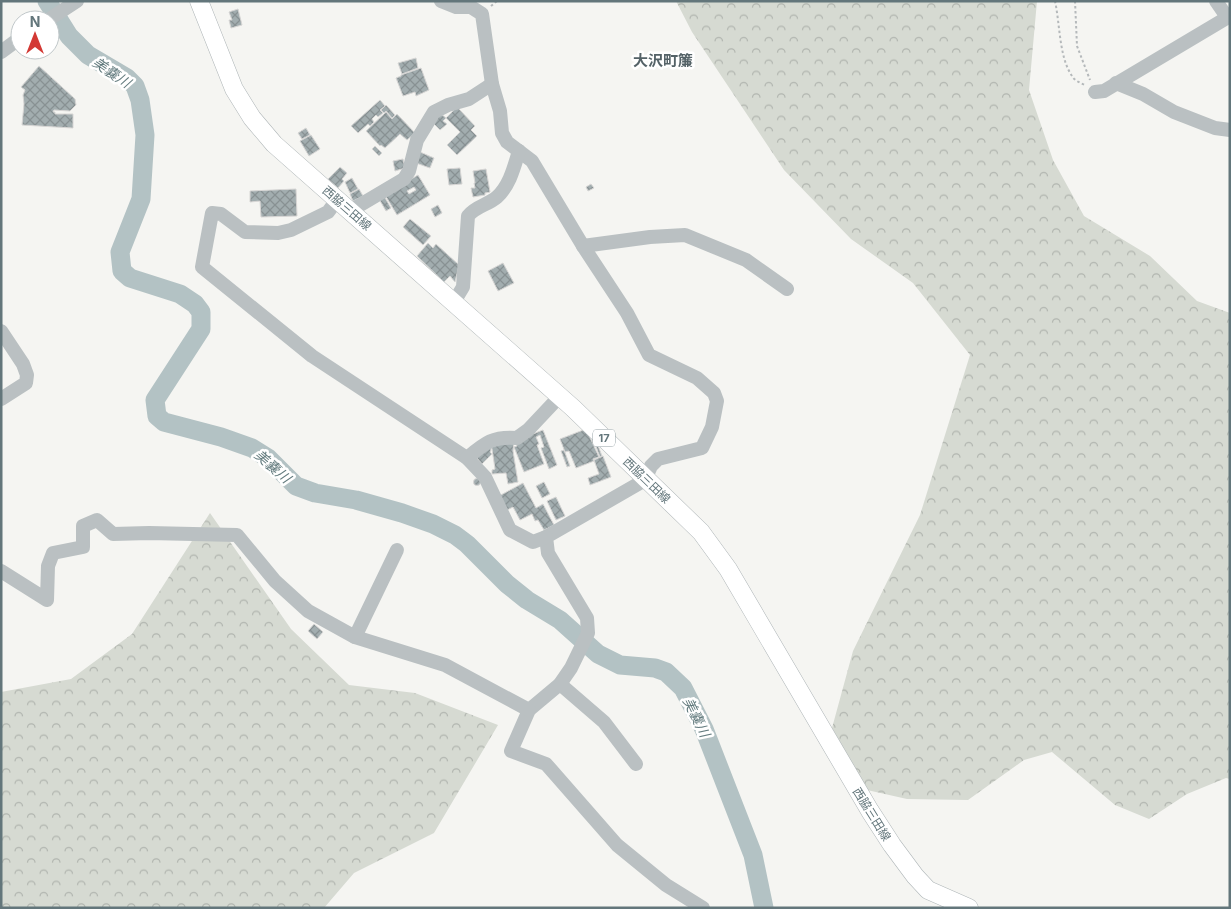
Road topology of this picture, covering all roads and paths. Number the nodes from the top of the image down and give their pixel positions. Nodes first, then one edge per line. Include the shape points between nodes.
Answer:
1 (76, 1) edge
2 (199, 1) edge
3 (441, 1) edge
4 (1055, 1) edge
5 (1075, 1) edge
6 (1216, 1) edge
7 (60, 12) edge
8 (1228, 16) edge
9 (1116, 83) junction
10 (492, 84) junction
11 (1095, 92) junction
12 (1230, 130) edge
13 (519, 151) junction
14 (337, 200) junction
15 (350, 211) junction
16 (582, 246) junction
17 (787, 289) dead end
18 (454, 302) junction
19 (1, 331) edge
20 (560, 396) junction
21 (1, 399) edge
22 (467, 458) junction
23 (646, 480) junction
24 (546, 537) junction
25 (397, 550) dead end
26 (1, 571) edge
27 (355, 637) junction
28 (560, 684) junction
29 (529, 710) junction
30 (636, 764) dead end
31 (703, 908) edge
32 (969, 908) edge

1 - 7 street
2 - 14 main road, 西脇三田線 / 17 via 234,89 247,111 274,144
3 - 10 street via 482,14
4 - 11 path via 1062,56 1072,78
5 - 11 path via 1077,46
6 - 8 street
8 - 9 street
9 - 11 street via 1104,91
9 - 12 street via 1174,112 1215,128
10 - 13 street via 502,133 507,142
10 - 15 street via 469,99 434,112 417,140 404,179
13 - 16 street via 532,161
13 - 18 street via 508,184 497,197 472,210 468,216 463,287
14 - 15 main road, 西脇三田線 / 17
14 - 22 street via 328,212 278,233 245,232 221,214 212,213 202,267 312,356
15 - 18 main road, 西脇三田線 / 17
16 - 17 street via 685,235 746,260
16 - 23 street via 627,313 649,355 697,378 714,393 717,401 712,427 702,448 658,459 651,466
18 - 20 main road, 西脇三田線 / 17
19 - 21 street via 27,375 26,383
20 - 22 street via 517,438 489,440
20 - 23 main road, 西脇三田線 / 17
22 - 24 street via 485,477 510,530 533,542
23 - 24 street
23 - 32 main road, 西脇三田線 / 17 via 701,532 728,569 870,811 904,862 928,890
24 - 28 street via 548,553 587,618 588,633 583,646
25 - 27 street
26 - 27 street via 47,600 48,566 53,553 83,547 83,526 97,520 113,534 237,535 275,581 308,611
27 - 29 street via 445,665
28 - 29 street
28 - 30 street via 604,722
29 - 31 street via 511,751 546,764 617,845 666,885

